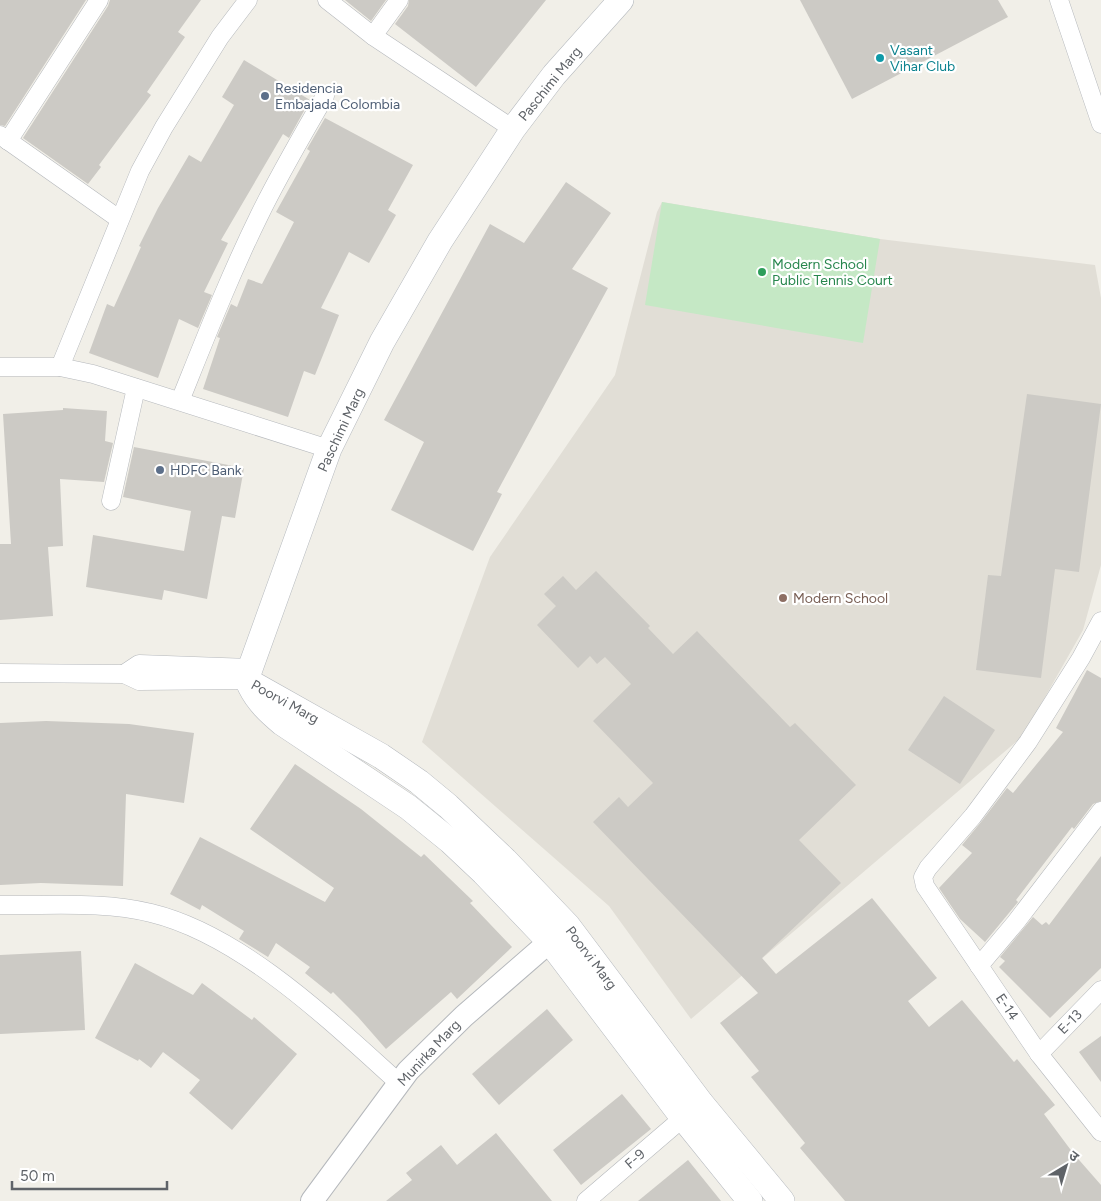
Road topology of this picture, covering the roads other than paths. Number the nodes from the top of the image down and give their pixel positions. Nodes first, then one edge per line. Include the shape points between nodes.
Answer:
1 (99, 0) edge
2 (248, 0) edge
3 (327, 0) edge
4 (399, 0) edge
5 (621, 0) edge
6 (1061, 1) edge
7 (372, 36) junction
8 (325, 96) dead end
9 (1101, 124) edge
10 (513, 129) junction
11 (4, 138) edge
12 (119, 219) junction
13 (0, 367) edge
14 (60, 367) junction
15 (136, 388) junction
16 (180, 401) junction
17 (329, 449) junction
18 (111, 500) dead end
19 (1101, 621) edge
20 (0, 673) edge
21 (248, 674) junction
22 (1101, 811) edge
23 (0, 905) edge
24 (563, 940) junction
25 (979, 966) junction
26 (1101, 990) edge
27 (1039, 1054) junction
28 (399, 1083) junction
29 (692, 1110) junction
30 (1101, 1132) edge
31 (312, 1201) edge
32 (326, 1201) edge
33 (586, 1201) edge
34 (750, 1201) edge
35 (782, 1201) edge

1 - 11 street
2 - 12 street via 164,127
3 - 7 street
4 - 7 street
5 - 10 main road, Paschimi Marg via 554,76
6 - 9 street
7 - 10 street
8 - 16 street via 259,217 218,306
10 - 17 main road, Paschimi Marg via 440,241 382,342
11 - 12 street
12 - 14 street
13 - 14 street
14 - 15 street
15 - 16 street
15 - 18 street
16 - 17 street
17 - 21 main road, Paschimi Marg
19 - 25 street, E-14 via 1028,742 923,877 925,886
20 - 21 street via 124,674 139,664
21 - 24 main road, Poorvi Marg via 381,756 448,806 505,860
22 - 25 street
23 - 28 street via 101,906 151,913 194,927 272,974
24 - 28 street, Munirka Marg via 464,1016
24 - 29 main road, Poorvi Marg
24 - 32 street, Munirka Marg via 441,1052 393,1107
25 - 27 street, E-14
26 - 27 street, E-13
27 - 30 street, E-14
28 - 31 street, Munirka Marg
29 - 33 street, F-9
29 - 34 main road, Poorvi Marg
29 - 35 main road, Poorvi Marg

